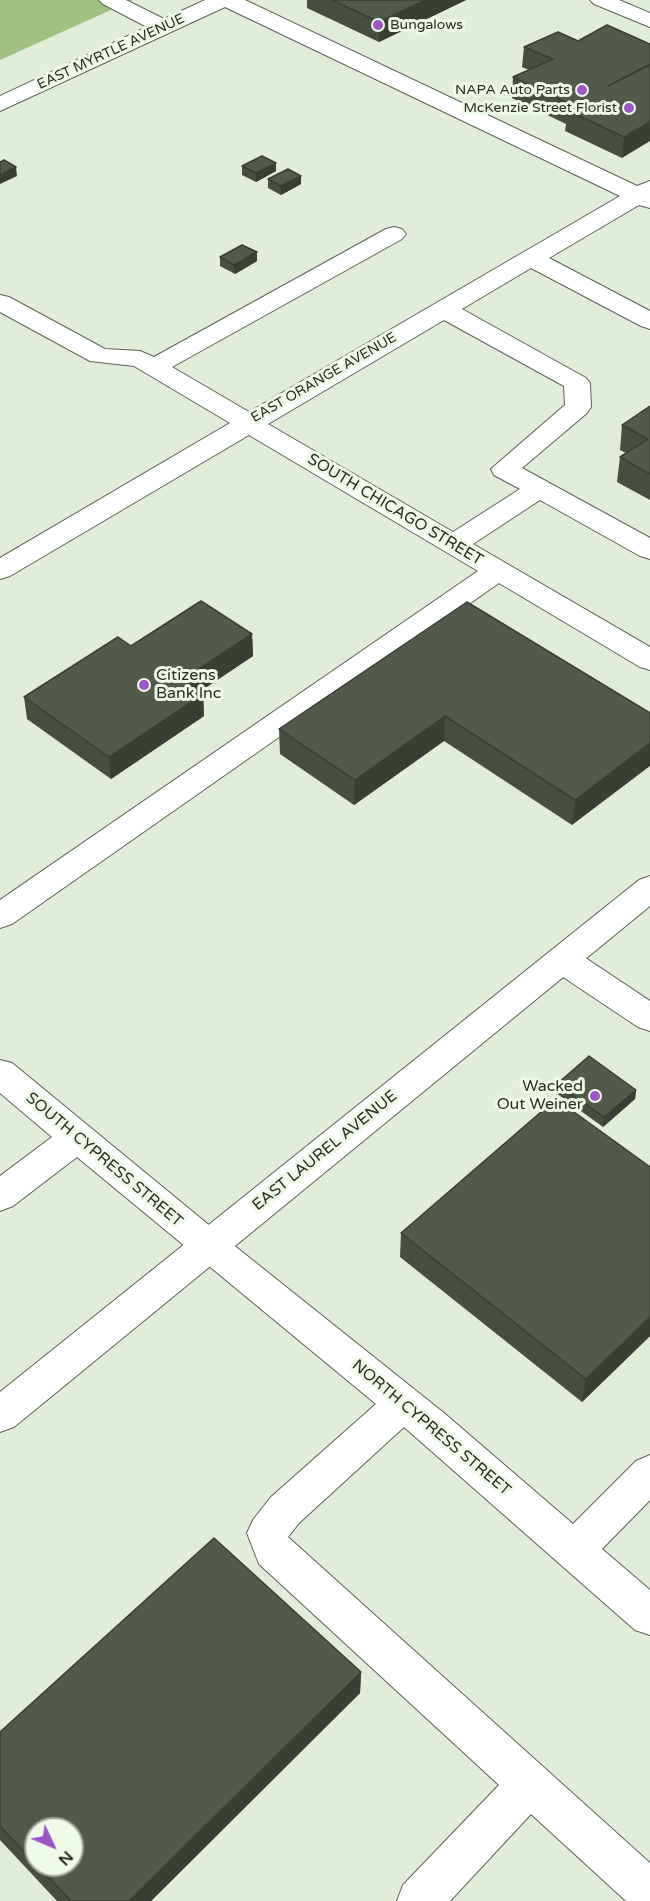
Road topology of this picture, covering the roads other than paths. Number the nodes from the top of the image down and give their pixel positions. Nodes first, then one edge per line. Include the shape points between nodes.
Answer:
1 (110, 0) edge
2 (222, 0) edge
3 (228, 0) edge
4 (601, 0) edge
5 (650, 21) edge
6 (164, 27) junction
7 (0, 104) edge
8 (646, 195) edge
9 (394, 234) dead end
10 (531, 258) junction
11 (0, 302) edge
12 (442, 309) junction
13 (650, 321) edge
14 (147, 363) junction
15 (249, 422) junction
16 (539, 489) junction
17 (453, 544) junction
18 (650, 550) edge
19 (0, 570) edge
20 (497, 571) junction
21 (650, 660) edge
22 (650, 888) edge
23 (0, 916) edge
24 (563, 960) junction
25 (650, 1018) edge
26 (0, 1073) edge
27 (78, 1137) junction
28 (0, 1196) edge
29 (208, 1246) junction
30 (403, 1404) junction
31 (0, 1415) edge
32 (650, 1473) edge
33 (574, 1550) junction
34 (650, 1616) edge
35 (529, 1784) junction
36 (650, 1893) edge
37 (419, 1901) edge

1 - 6 street
2 - 6 street, EAST MYRTLE AVENUE
3 - 8 street
4 - 5 street
6 - 7 street, EAST MYRTLE AVENUE
8 - 10 street, EAST ORANGE AVENUE
9 - 14 street
10 - 12 street, EAST ORANGE AVENUE
10 - 13 street
11 - 14 street via 99,356
12 - 15 street, EAST ORANGE AVENUE
12 - 16 street via 577,383 578,407 504,468
14 - 15 street, SOUTH CHICAGO STREET
15 - 17 street, SOUTH CHICAGO STREET
15 - 19 street, EAST ORANGE AVENUE
16 - 17 street
16 - 18 street
17 - 20 street, SOUTH CHICAGO STREET
20 - 21 street, SOUTH CHICAGO STREET
20 - 23 street
22 - 24 street, EAST LAUREL AVENUE
24 - 25 street
24 - 29 street, EAST LAUREL AVENUE
26 - 27 street, SOUTH CYPRESS STREET
27 - 28 street
27 - 29 street, SOUTH CYPRESS STREET
29 - 30 street, NORTH CYPRESS STREET
29 - 31 street, EAST LAUREL AVENUE
30 - 33 street, NORTH CYPRESS STREET
30 - 35 street via 285,1509 267,1533 273,1551
32 - 33 street
33 - 34 street, NORTH CYPRESS STREET
35 - 36 street
35 - 37 street

